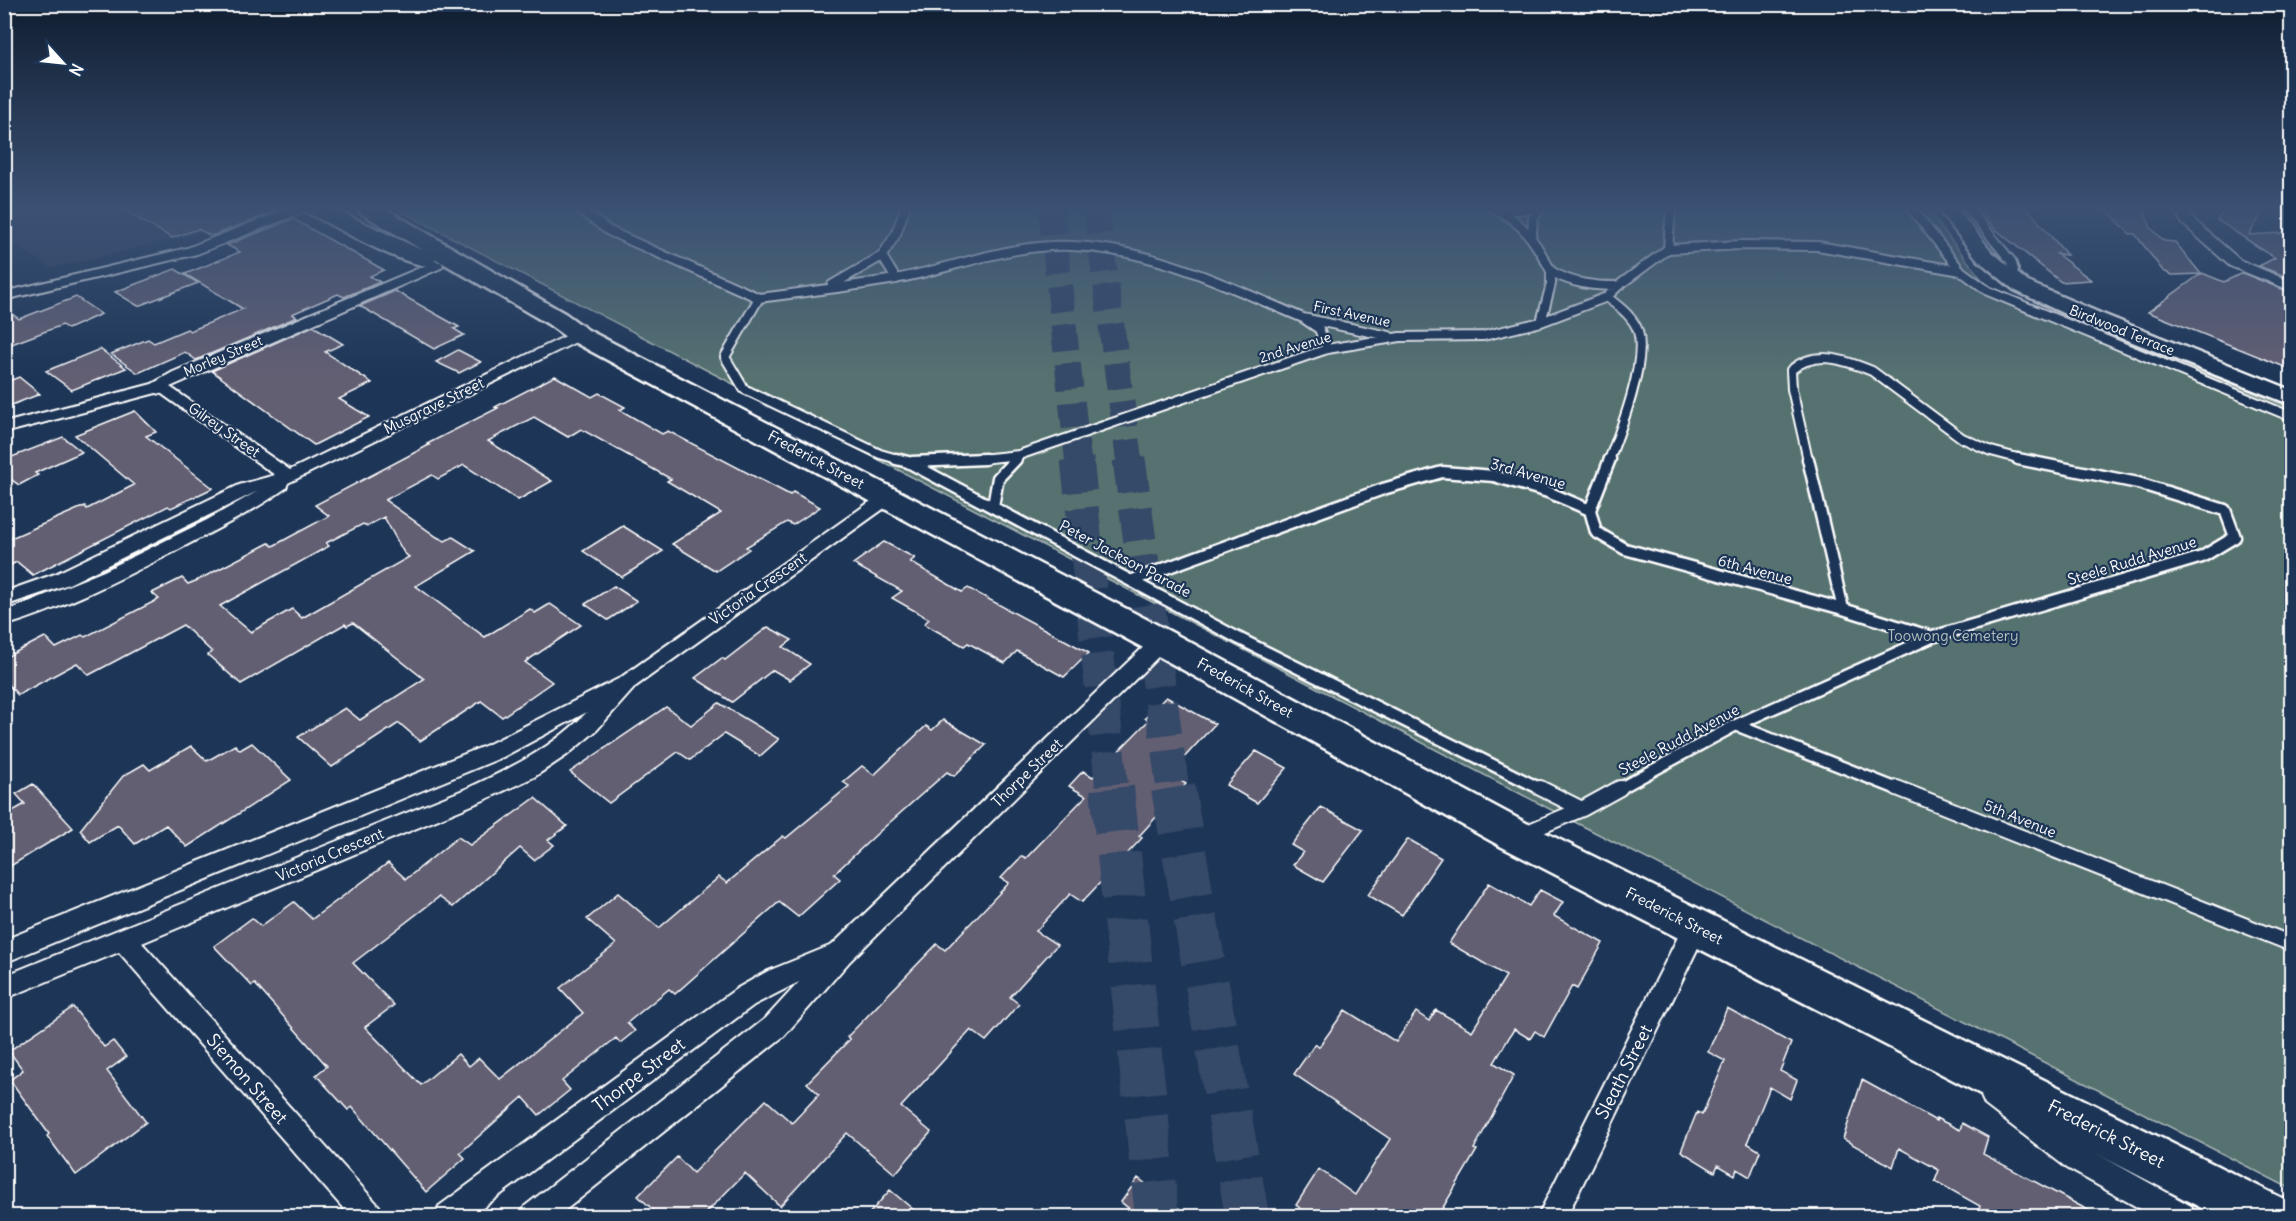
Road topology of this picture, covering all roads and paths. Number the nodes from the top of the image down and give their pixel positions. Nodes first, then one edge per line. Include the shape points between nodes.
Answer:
1 (95, 265) edge
2 (134, 265) edge
3 (436, 265) joint
4 (462, 265) edge
5 (685, 265) edge
6 (867, 265) edge
7 (887, 265) edge
8 (950, 265) edge
9 (1172, 265) edge
10 (1548, 265) edge
11 (1646, 265) edge
12 (1927, 265) edge
13 (1956, 265) edge
14 (1995, 265) edge
15 (2012, 265) edge
16 (2240, 265) edge
17 (1551, 271) junction
18 (1961, 271) junction
19 (896, 279) junction
20 (2011, 279) junction
21 (4, 286) edge
22 (1618, 286) junction
23 (2292, 287) edge
24 (827, 288) junction
25 (4, 296) edge
26 (1607, 297) junction
27 (759, 298) junction
28 (1303, 318) junction
29 (1542, 322) junction
30 (579, 335) junction
31 (1400, 338) junction
32 (1327, 349) junction
33 (156, 388) junction
34 (2292, 398) edge
35 (2292, 417) edge
36 (4, 428) edge
37 (1019, 455) junction
38 (908, 462) junction
39 (289, 477) junction
40 (887, 498) junction
41 (993, 506) junction
42 (1590, 510) junction
43 (1133, 580) junction
44 (4, 599) edge
45 (1843, 609) junction
46 (4, 619) edge
47 (1932, 637) junction
48 (1161, 642) junction
49 (629, 681) junction
50 (1737, 725) junction
51 (1582, 809) junction
52 (1516, 836) junction
53 (1696, 927) junction
54 (125, 941) junction
55 (2292, 944) edge
56 (4, 952) edge
57 (841, 953) junction
58 (4, 988) edge
59 (1913, 1036) junction
60 (369, 1216) edge
61 (449, 1216) edge
62 (535, 1216) edge
63 (1552, 1216) edge
64 (2181, 1216) edge
65 (2267, 1216) edge

1 - 21 street
2 - 25 street
3 - 30 highway, Frederick Street via 545,325
3 - 33 street, Morley Street
4 - 30 highway, Frederick Street
5 - 27 lane
6 - 24 lane
7 - 19 lane
8 - 19 lane
9 - 28 lane
10 - 17 lane
11 - 22 lane, 2nd Avenue
12 - 18 lane
13 - 18 lane
14 - 20 main road, Birdwood Terrace
15 - 20 lane
16 - 23 street
17 - 22 lane via 1580,284
17 - 29 lane via 1553,281 1542,308
18 - 35 lane via 1988,291
19 - 24 lane
20 - 34 main road, Birdwood Terrace via 2092,318
22 - 26 lane, 2nd Avenue
24 - 27 lane
26 - 29 lane, 2nd Avenue
26 - 42 lane via 1632,318 1639,334 1637,364 1620,432
27 - 38 lane, Peter Jackson Parade via 725,357 744,389 880,454
28 - 31 lane, First Avenue
28 - 32 lane, First Avenue via 1319,329
29 - 31 lane, 2nd Avenue via 1483,336
30 - 39 street, Musgrave Street
30 - 40 highway, Frederick Street
31 - 32 lane, 2nd Avenue
32 - 37 lane, 2nd Avenue
33 - 36 street, Morley Street
33 - 39 street, Gilrey Street via 168,391
37 - 38 lane, 2nd Avenue
37 - 41 lane via 998,478
38 - 41 lane, Peter Jackson Parade
39 - 44 street, Musgrave Street via 245,489 62,579
39 - 46 street, Musgrave Street via 255,502 100,581
40 - 48 highway, Frederick Street
40 - 49 street, Victoria Crescent
41 - 43 lane, Peter Jackson Parade
42 - 43 lane, 3rd Avenue via 1494,476 1442,472 1383,489
42 - 45 lane, 6th Avenue via 1596,532 1625,549
43 - 51 lane, Peter Jackson Parade via 1238,638
45 - 47 lane, 6th Avenue
45 - 47 lane, Steele Rudd Avenue via 1792,389 1791,370 1803,359 1821,357 1868,368 1961,438 2001,454 2136,481 2225,510 2235,537 2202,557
47 - 50 lane, Steele Rudd Avenue
48 - 52 highway, Frederick Street
48 - 57 street, Thorpe Street
49 - 54 street, Victoria Crescent via 569,741 512,778
49 - 56 street, Victoria Crescent via 495,752
50 - 51 lane, Steele Rudd Avenue
50 - 55 lane, 5th Avenue
51 - 52 lane, Steele Rudd Avenue
52 - 53 highway, Frederick Street
53 - 59 highway, Frederick Street
53 - 63 street, Sleath Street
54 - 58 street, Victoria Crescent
54 - 60 street, Siemon Street
57 - 61 street, Thorpe Street via 745,996
57 - 62 street, Thorpe Street via 775,1027
59 - 64 street, Frederick Street via 2064,1149
59 - 65 highway, Frederick Street

